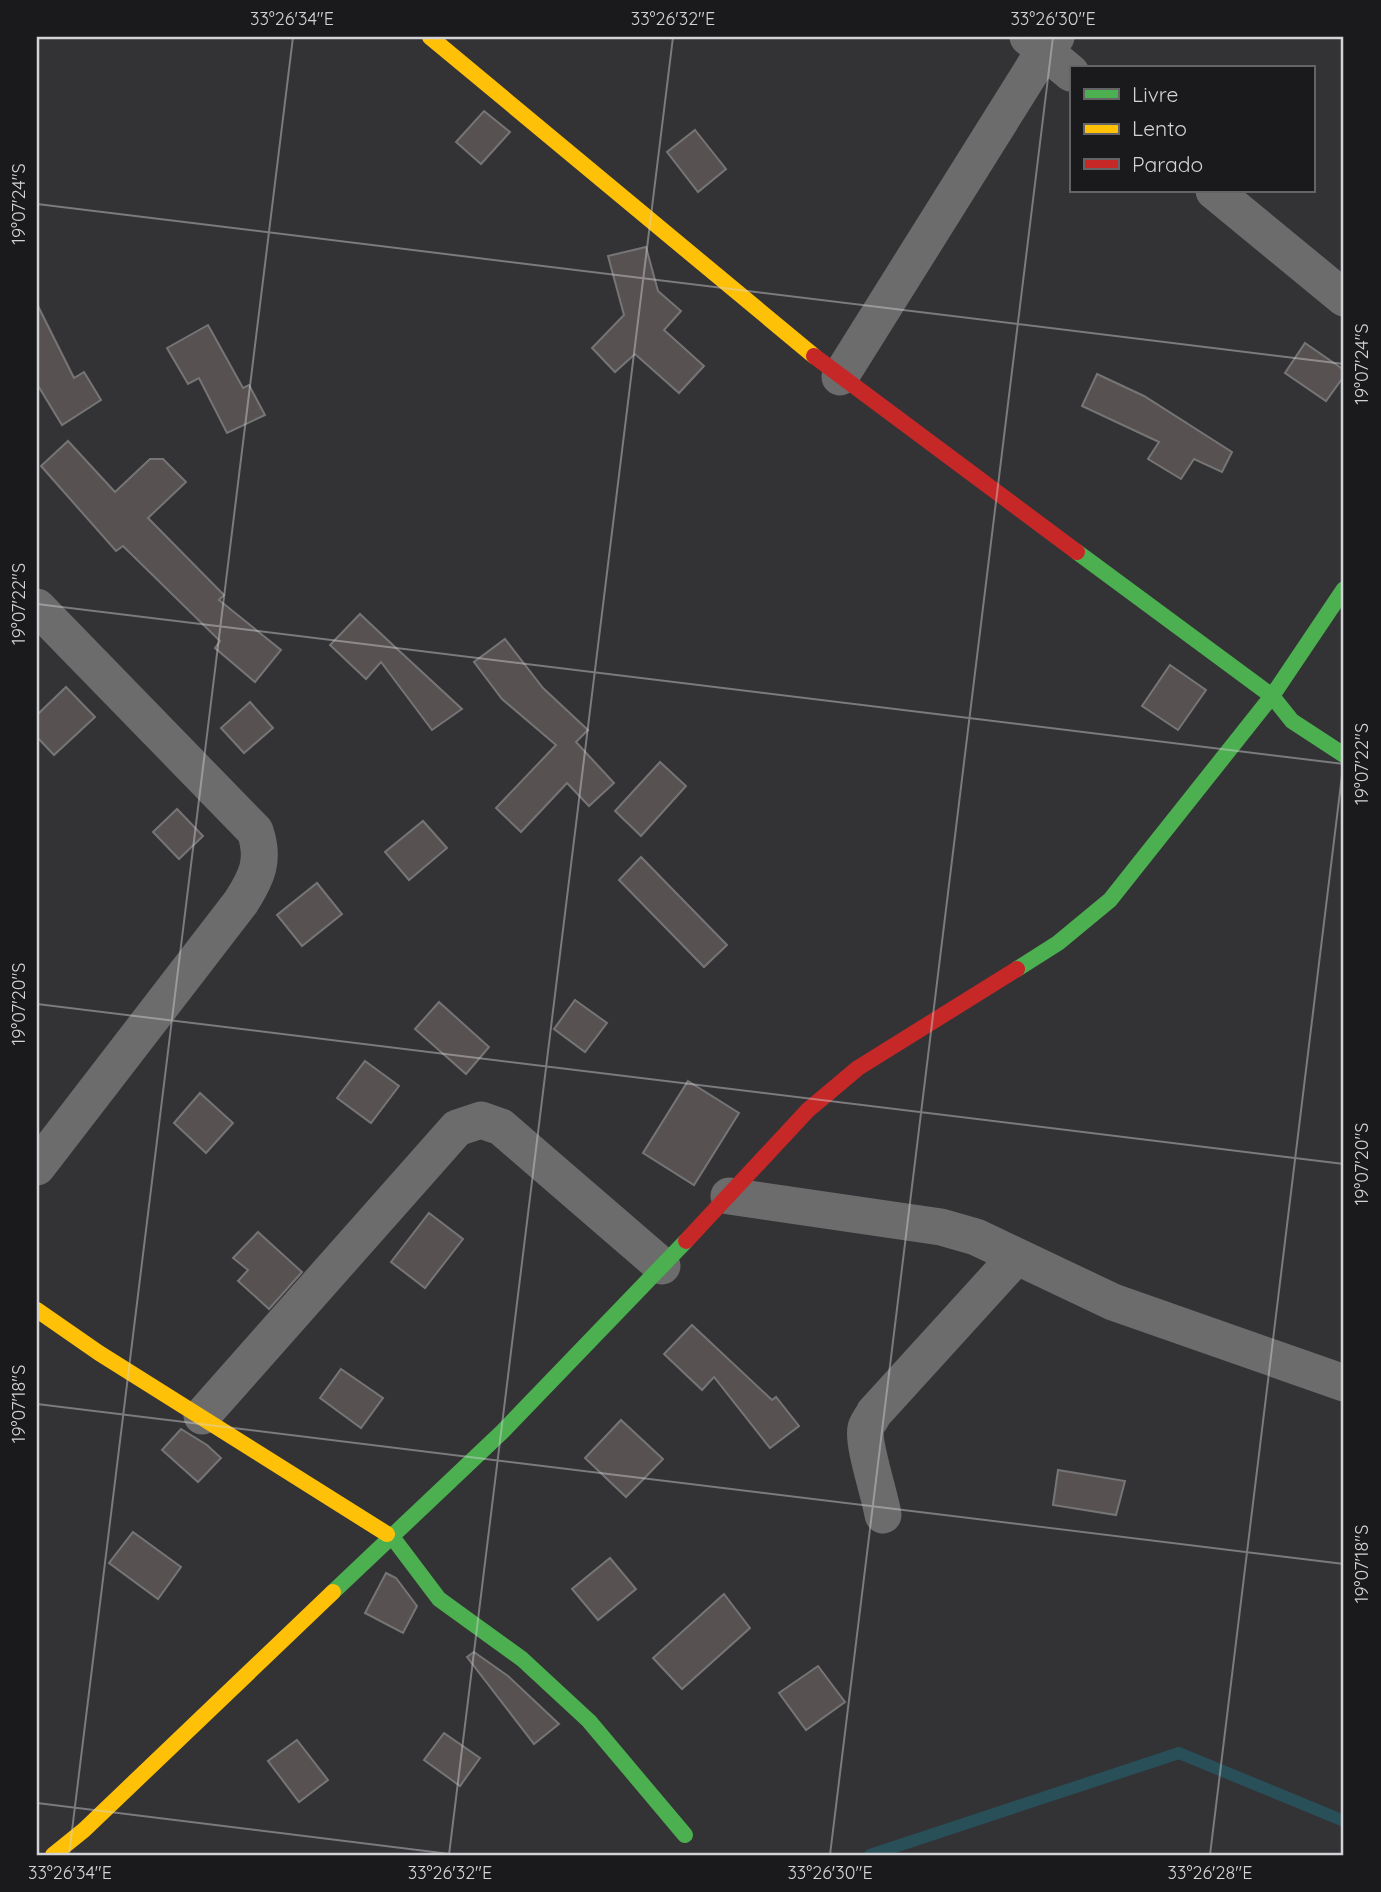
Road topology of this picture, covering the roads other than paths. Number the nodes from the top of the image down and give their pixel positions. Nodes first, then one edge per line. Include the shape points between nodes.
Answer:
1 (430, 37) edge
2 (1050, 49) edge
3 (1215, 192) edge
4 (1344, 299) edge
5 (840, 377) junction
6 (1344, 589) edge
7 (37, 607) edge
8 (1272, 696) junction
9 (1344, 755) edge
10 (37, 1167) edge
11 (729, 1196) junction
12 (1016, 1256) junction
13 (662, 1266) junction
14 (37, 1310) edge
15 (1344, 1383) edge
16 (202, 1416) junction
17 (884, 1514) dead end
18 (394, 1538) junction
19 (685, 1835) dead end
20 (53, 1855) edge

1 - 5 street
2 - 5 street
3 - 4 street
5 - 8 street
6 - 8 street
7 - 10 street via 255,831 261,849 255,880 241,902
8 - 9 street via 1292,721
8 - 11 street via 1110,900 1058,943 858,1068 808,1110
11 - 12 street via 942,1227
11 - 13 street
12 - 15 street via 1113,1301
12 - 17 street via 866,1427
13 - 16 street via 501,1127 481,1120 457,1128
13 - 18 street
14 - 16 street
16 - 18 street
18 - 19 street via 439,1599 522,1660 589,1721
18 - 20 street

